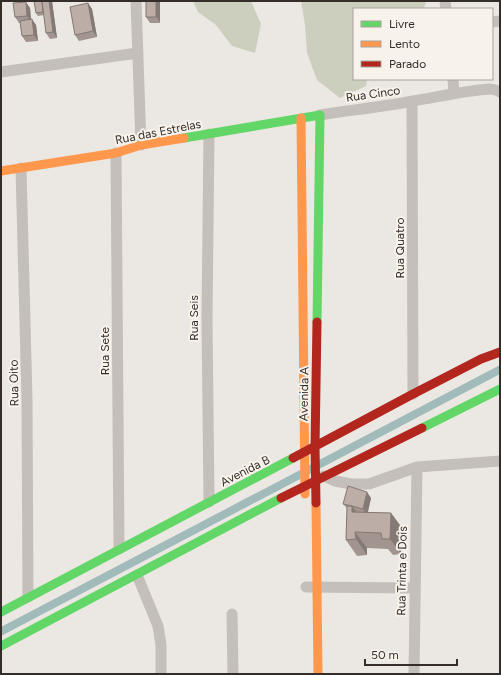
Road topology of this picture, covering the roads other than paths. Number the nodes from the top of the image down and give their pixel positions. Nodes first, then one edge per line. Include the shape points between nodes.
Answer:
1 (136, 1) edge
2 (138, 53) junction
3 (1, 72) edge
4 (453, 80) edge
5 (500, 92) edge
6 (454, 93) junction
7 (412, 102) junction
8 (320, 115) junction
9 (301, 118) junction
10 (209, 134) junction
11 (141, 146) junction
12 (116, 152) junction
13 (21, 168) junction
14 (1, 171) edge
15 (500, 352) edge
16 (500, 389) edge
17 (413, 394) junction
18 (316, 449) junction
19 (304, 455) junction
20 (500, 461) edge
21 (417, 468) junction
22 (319, 478) junction
23 (305, 485) junction
24 (209, 502) junction
25 (305, 502) dead end
26 (119, 550) junction
27 (137, 575) junction
28 (309, 587) junction
29 (415, 588) junction
30 (28, 598) junction
31 (1, 612) edge
32 (232, 614) dead end
33 (1, 646) edge
34 (161, 674) edge
35 (233, 674) edge
36 (318, 674) edge
37 (414, 674) edge

1 - 2 street
2 - 3 street
2 - 11 street
4 - 6 street
5 - 6 street, Rua Cinco via 491,89
6 - 7 street, Rua Cinco
7 - 8 street, Rua Cinco
7 - 17 street, Rua Quatro
8 - 9 main road, Rua das Estrelas
8 - 18 main road, Avenida A
9 - 10 main road, Rua das Estrelas
9 - 19 main road, Avenida A
10 - 11 main road, Rua das Estrelas
10 - 24 street, Rua Seis
11 - 12 main road, Rua das Estrelas
12 - 13 main road, Rua das Estrelas
12 - 26 street, Rua Sete
13 - 14 main road, Rua das Estrelas
13 - 30 street, Rua Oito via 28,399
15 - 17 main road, Avenida B
16 - 22 main road
17 - 18 main road, Avenida B
18 - 19 main road, Avenida B
18 - 22 main road, Avenida A
19 - 23 main road, Avenida A
19 - 24 main road, Avenida B
20 - 21 street
21 - 22 street via 369,484
21 - 29 street, Rua Trinta e Dois
22 - 23 main road
22 - 28 main road, Avenida A
23 - 25 main road, Avenida A
23 - 27 main road
24 - 26 main road, Avenida B
26 - 30 main road, Avenida B
27 - 33 main road
27 - 34 street via 158,626
28 - 29 street
28 - 36 main road, Avenida A
29 - 37 street, Rua Trinta e Dois
30 - 31 main road, Avenida B
32 - 35 street

